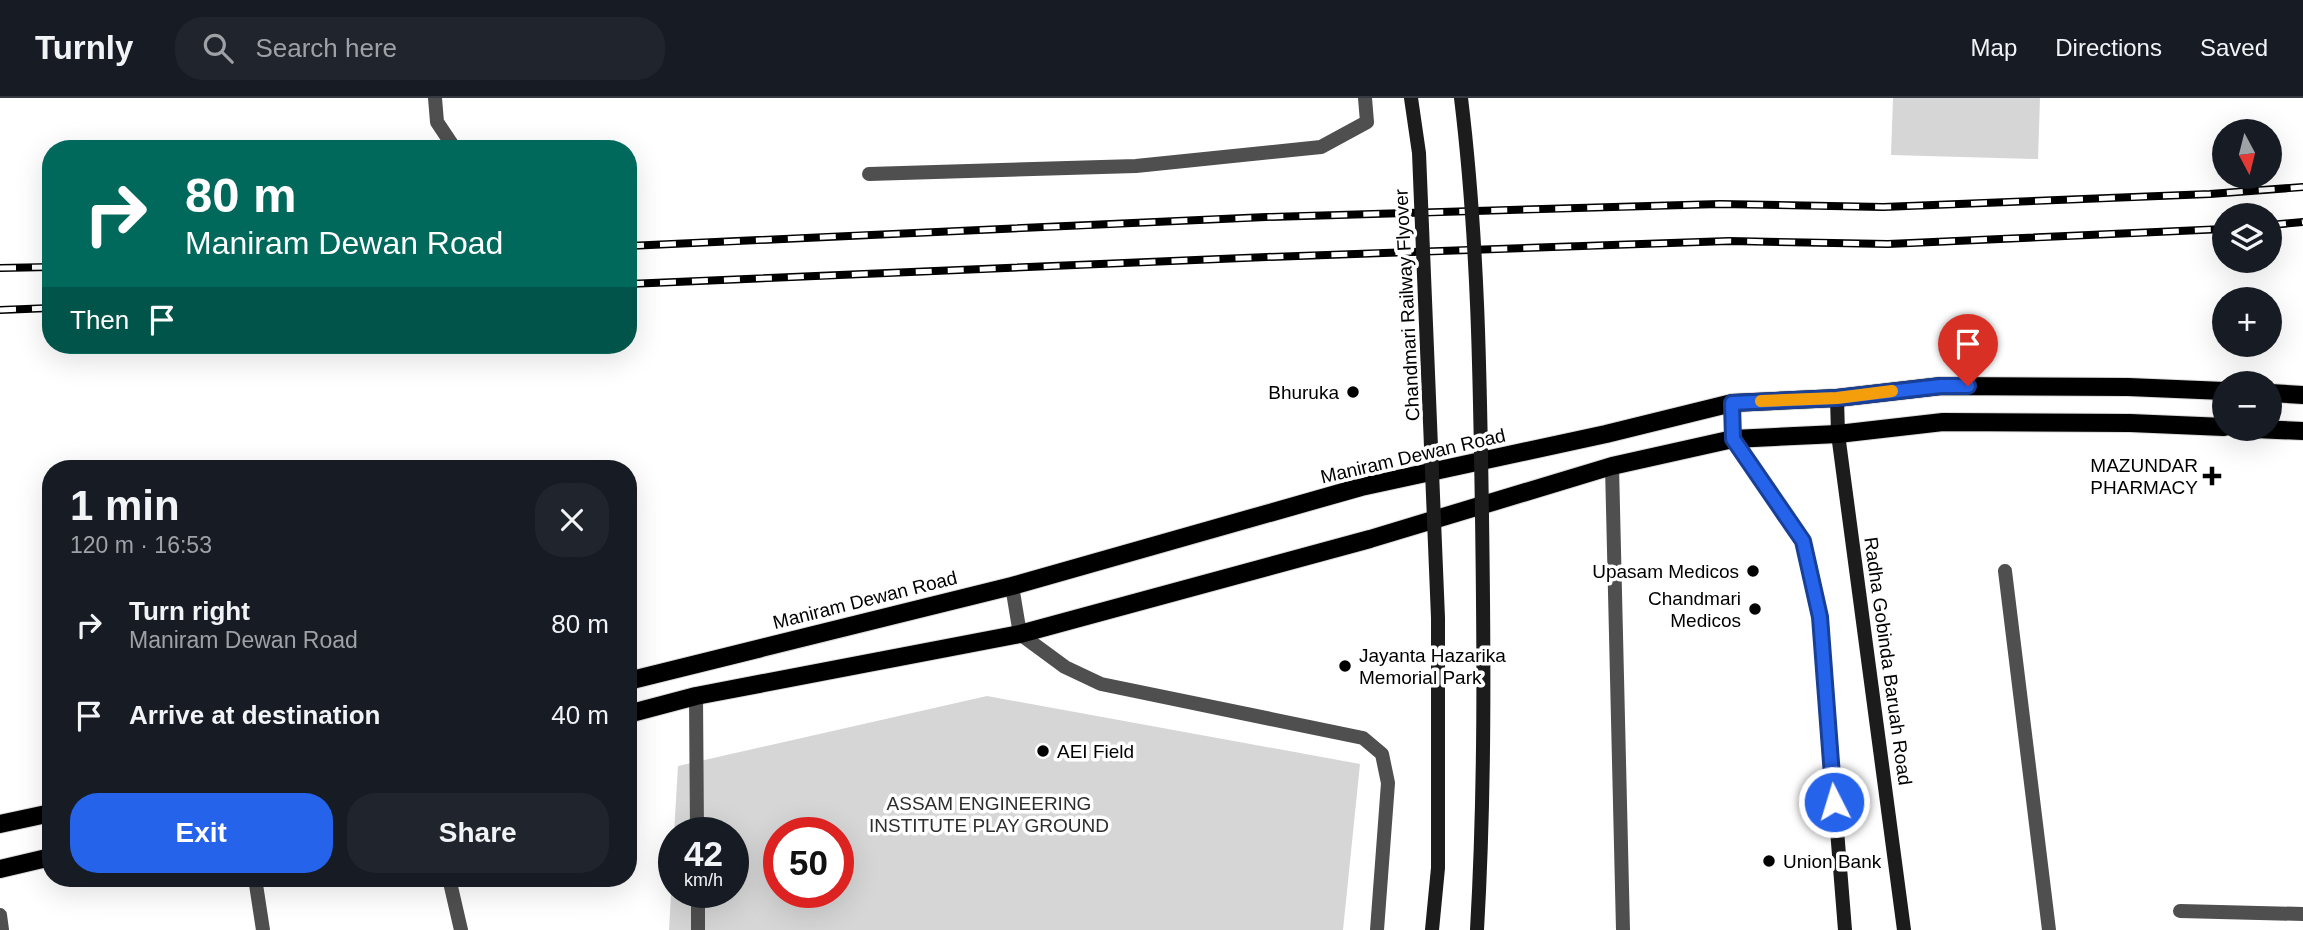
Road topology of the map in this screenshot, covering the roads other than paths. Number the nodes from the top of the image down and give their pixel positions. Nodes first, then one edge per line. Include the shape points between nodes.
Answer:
1 (435, 98) edge
2 (1365, 98) edge
3 (1411, 98) edge
4 (1461, 98) edge
5 (449, 140) edge
6 (869, 174) dead end
7 (2212, 390) edge
8 (2282, 394) edge
9 (2303, 395) edge
10 (1837, 398) junction
11 (1732, 403) junction
12 (2212, 426) edge
13 (2282, 430) edge
14 (2303, 431) edge
15 (1838, 434) junction
16 (1733, 439) junction
17 (1612, 466) junction
18 (2005, 571) dead end
19 (1012, 586) junction
20 (1020, 634) junction
21 (637, 679) edge
22 (696, 696) junction
23 (637, 712) edge
24 (42, 815) edge
25 (697, 817) edge
26 (0, 824) edge
27 (42, 859) edge
28 (0, 869) edge
29 (256, 887) edge
30 (451, 887) edge
31 (698, 908) edge
32 (2180, 911) dead end
33 (2303, 914) edge
34 (0, 915) edge
35 (2, 930) edge
36 (263, 930) edge
37 (461, 930) edge
38 (698, 930) edge
39 (1377, 930) edge
40 (1432, 930) edge
41 (1477, 930) edge
42 (1623, 930) edge
43 (1845, 930) edge
44 (1904, 930) edge
45 (2049, 930) edge

1 - 5 street via 437,122
2 - 6 street via 1367,122 1321,147 1136,166
3 - 40 main road, Chandmari Railway Flyover, bridge via 1419,153 1438,618 1438,868
4 - 41 main road, bridge via 1480,332 1483,824
7 - 10 main road, Maniram Dewan Road via 1941,386
8 - 9 main road
10 - 11 main road, Maniram Dewan Road
10 - 15 main road, Radha Gobinda Baruah Road
11 - 16 main road
11 - 19 main road, Maniram Dewan Road via 1361,487
12 - 15 main road via 1942,422
13 - 14 main road
15 - 16 main road
15 - 44 main road, Radha Gobinda Baruah Road
16 - 17 main road
16 - 43 main road via 1803,541 1820,617
17 - 20 main road via 1370,539
17 - 42 street
18 - 45 street
19 - 20 street
19 - 21 main road, Maniram Dewan Road
20 - 22 main road
20 - 39 street via 1065,667 1101,684 1363,738 1382,754 1388,783
22 - 23 main road
22 - 25 street
24 - 26 main road
27 - 28 main road
29 - 36 street
30 - 37 street
31 - 38 street
32 - 33 street
34 - 35 street

